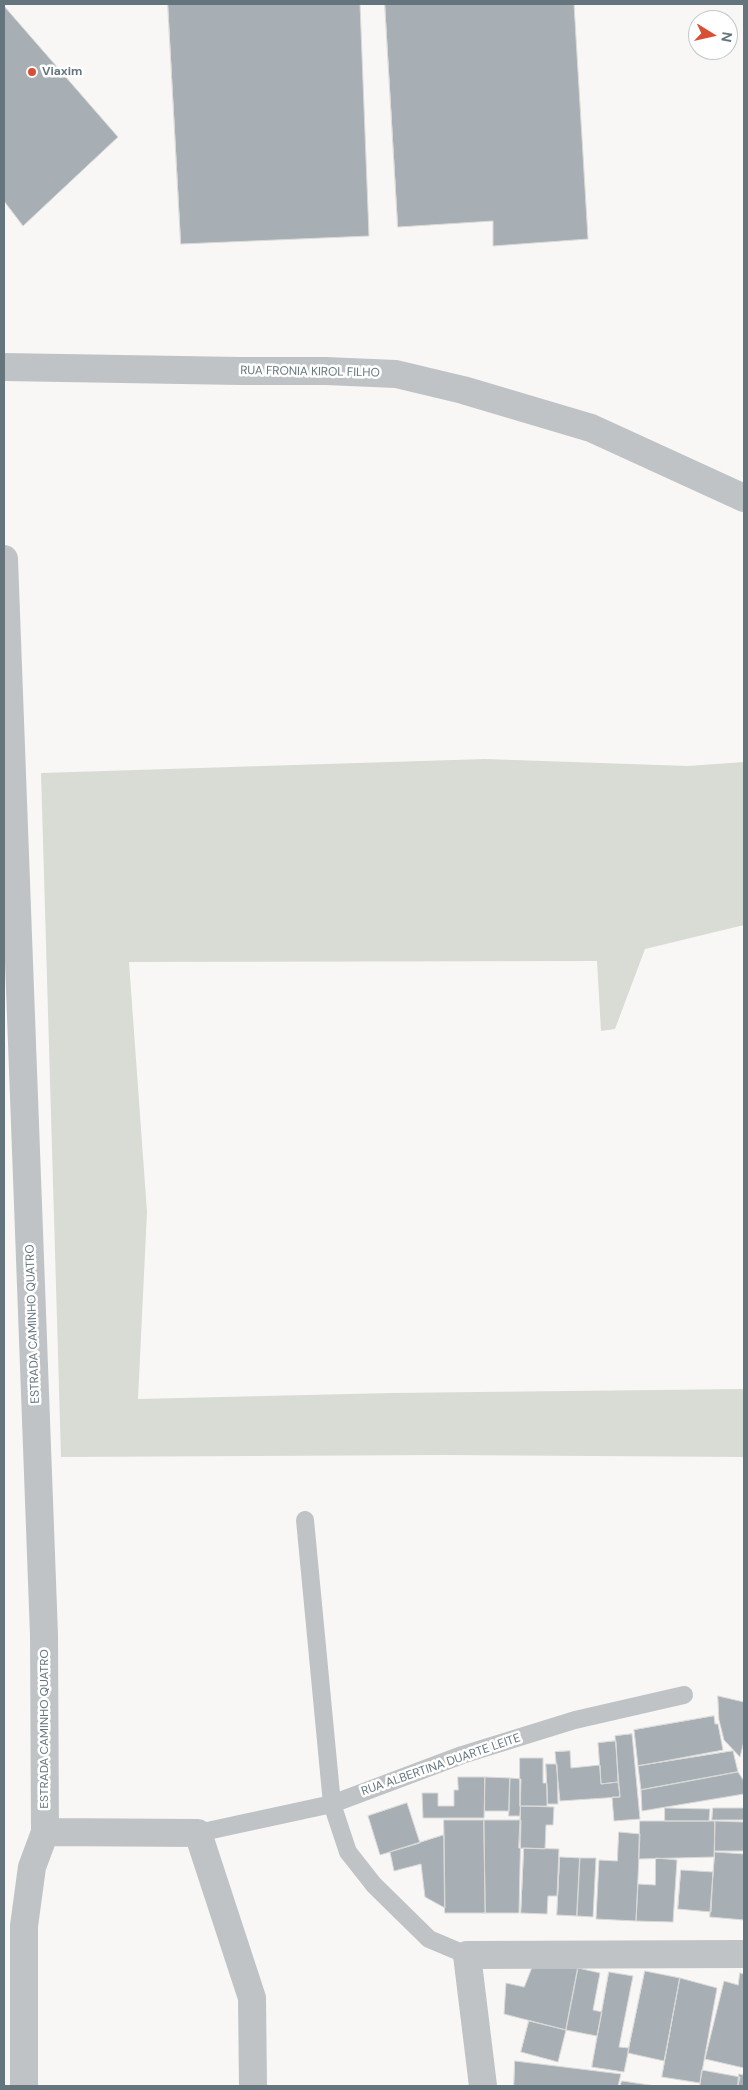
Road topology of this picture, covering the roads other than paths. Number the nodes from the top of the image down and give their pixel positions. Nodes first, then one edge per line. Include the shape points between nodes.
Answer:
1 (4, 367) edge
2 (744, 498) edge
3 (4, 559) edge
4 (305, 1520) dead end
5 (684, 1694) dead end
6 (332, 1804) junction
7 (45, 1832) junction
8 (198, 1833) junction
9 (467, 1954) junction
10 (744, 1954) edge
11 (24, 2086) edge
12 (252, 2086) edge
13 (483, 2086) edge

1 - 2 street, RUA FRONIA KIROL FILHO via 326,370 396,374 591,428
3 - 7 street, ESTRADA CAMINHO QUATRO via 44,1635
4 - 6 lane
5 - 6 lane, RUA ALBERTINA DUARTE LEITE via 575,1720 462,1755
6 - 8 lane, RUA ALBERTINA DUARTE LEITE
6 - 9 lane via 348,1852 374,1885 428,1939
7 - 8 street
7 - 11 street, ESTRADA CAMINHO QUATRO via 32,1867 24,1926
8 - 12 street via 252,1998
9 - 10 street
9 - 13 street

